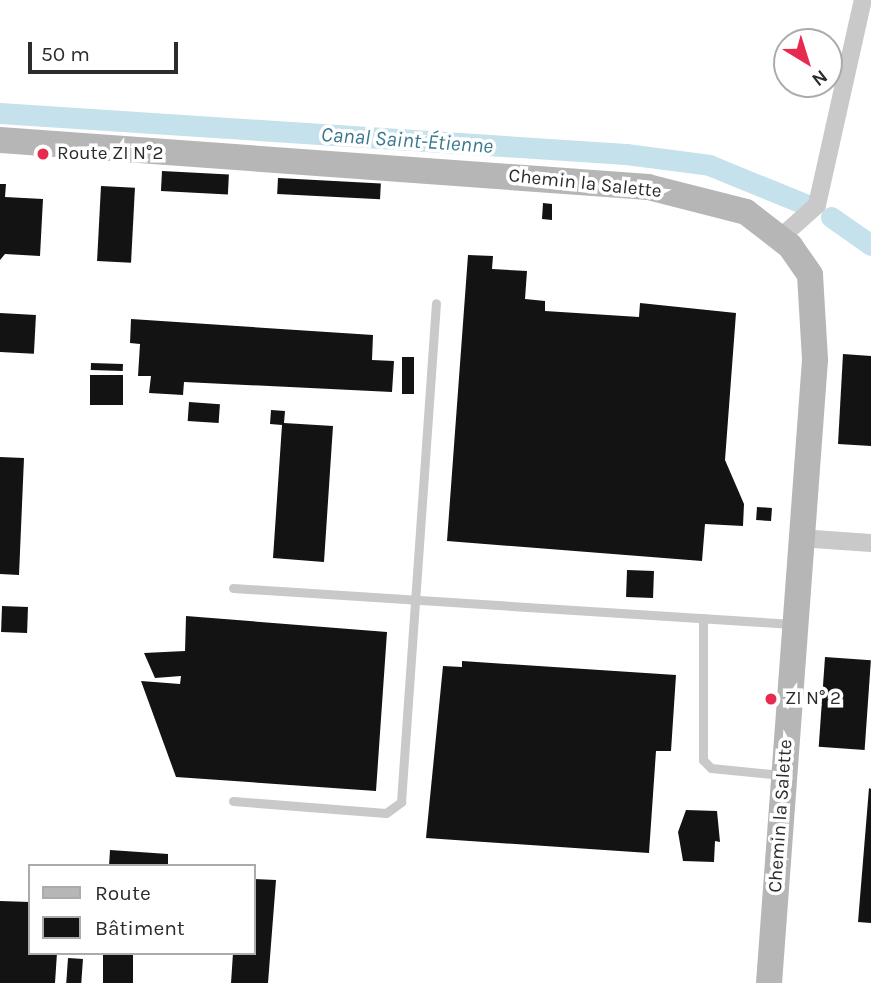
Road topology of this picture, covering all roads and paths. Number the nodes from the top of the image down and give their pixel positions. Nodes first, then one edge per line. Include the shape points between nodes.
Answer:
1 (863, 0) edge
2 (0, 140) edge
3 (781, 237) junction
4 (436, 303) dead end
5 (800, 538) junction
6 (871, 543) edge
7 (233, 588) dead end
8 (419, 600) junction
9 (703, 618) junction
10 (794, 624) junction
11 (784, 775) junction
12 (233, 801) dead end
13 (769, 983) edge

1 - 3 street via 817,205
2 - 3 street, Chemin la Salette via 648,187 746,212
3 - 5 street, Chemin la Salette via 810,275 816,315
4 - 8 lane
5 - 6 street
5 - 10 street, Chemin la Salette
7 - 8 lane
8 - 9 lane
8 - 12 lane via 398,807 386,813
9 - 10 lane
9 - 11 lane via 703,760 711,768
10 - 11 street, Chemin la Salette
11 - 13 street, Chemin la Salette

